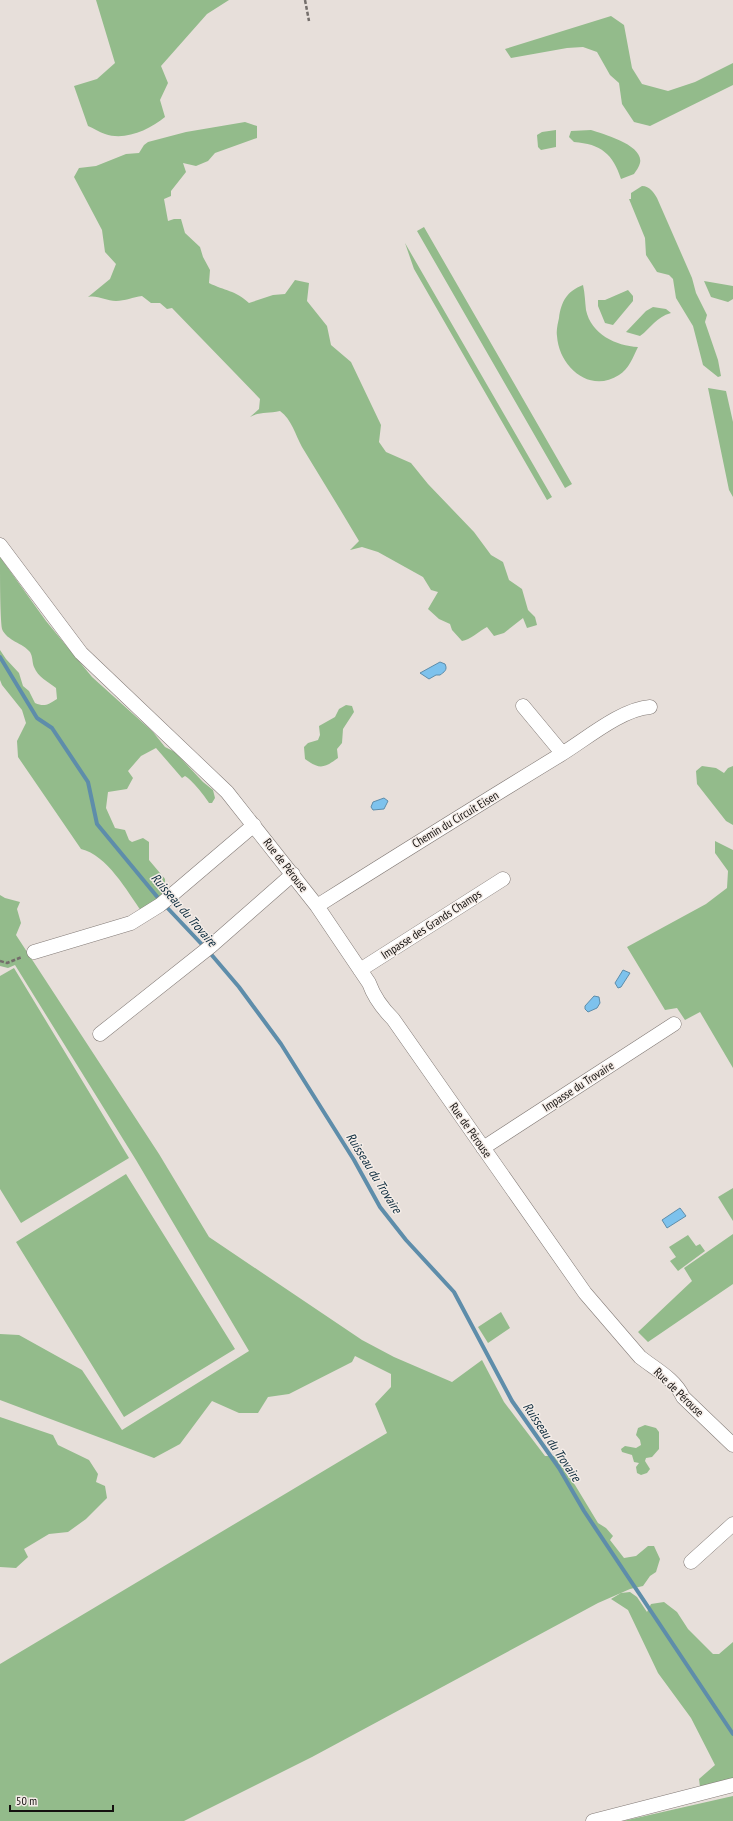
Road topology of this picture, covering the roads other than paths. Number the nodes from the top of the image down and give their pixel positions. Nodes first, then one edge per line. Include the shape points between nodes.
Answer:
1 (0, 545) edge
2 (523, 706) dead end
3 (650, 707) dead end
4 (562, 753) junction
5 (254, 825) junction
6 (293, 874) junction
7 (503, 879) dead end
8 (317, 906) junction
9 (34, 952) dead end
10 (360, 970) junction
11 (674, 1024) dead end
12 (100, 1034) dead end
13 (483, 1148) junction
14 (733, 1445) edge
15 (733, 1524) edge
16 (691, 1562) dead end
17 (733, 1785) edge
18 (593, 1821) edge

1 - 5 street, Rue de Pérouse via 81,653 188,753
2 - 4 street
3 - 4 street, Chemin du Circuit Eisen via 631,711
4 - 8 street, Chemin du Circuit Eisen
5 - 6 street, Rue de Pérouse
5 - 9 street via 163,903 131,923
6 - 8 street, Rue de Pérouse
6 - 12 street via 207,949
7 - 10 street, Impasse des Grands Champs
8 - 10 street, Rue de Pérouse
10 - 13 street, Rue de Pérouse via 384,1010 394,1019
11 - 13 street, Impasse du Trovaire
13 - 14 street, Rue de Pérouse via 599,1312 640,1357 680,1390 683,1397
15 - 16 street
17 - 18 street

